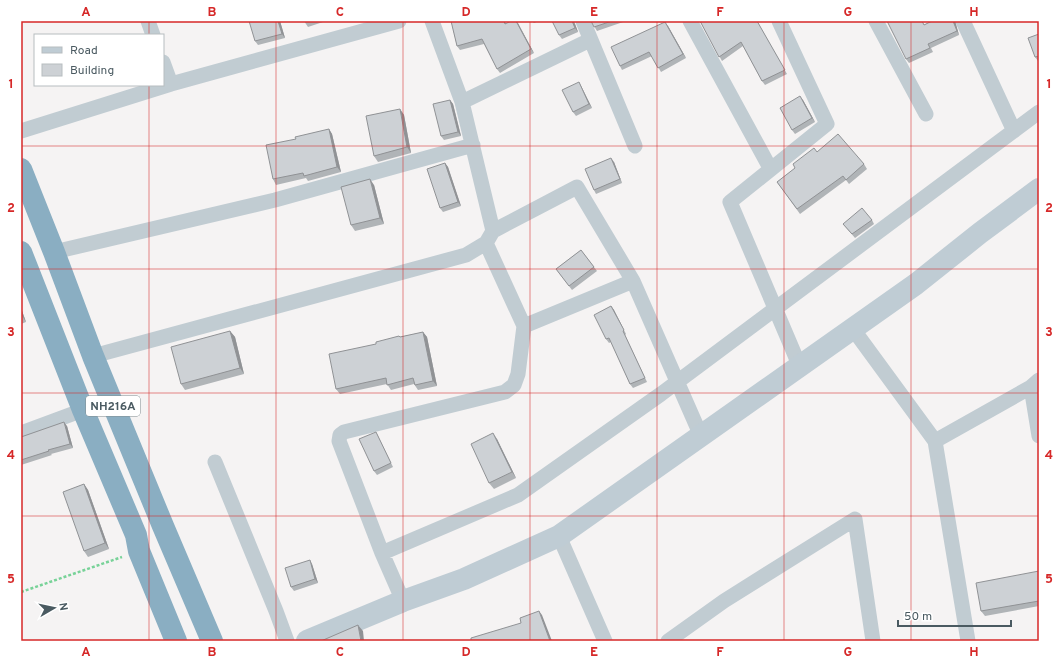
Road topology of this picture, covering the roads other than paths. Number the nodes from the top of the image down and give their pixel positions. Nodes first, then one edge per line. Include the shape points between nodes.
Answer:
1 (148, 21) edge
2 (399, 21) edge
3 (432, 21) edge
4 (583, 21) edge
5 (690, 21) edge
6 (779, 21) edge
7 (876, 21) edge
8 (963, 21) edge
9 (153, 34) edge
10 (590, 40) junction
11 (164, 65) edge
12 (171, 84) junction
13 (462, 102) junction
14 (1039, 112) edge
15 (926, 114) dead end
16 (21, 131) edge
17 (1014, 131) junction
18 (473, 145) junction
19 (635, 146) dead end
20 (770, 168) junction
21 (21, 169) edge
22 (1039, 189) edge
23 (489, 237) junction
24 (21, 252) edge
25 (54, 252) junction
26 (633, 281) junction
27 (776, 310) junction
28 (524, 326) junction
29 (853, 329) junction
30 (93, 356) junction
31 (800, 367) junction
32 (677, 381) junction
33 (1035, 384) edge
34 (83, 410) junction
35 (21, 433) edge
36 (701, 436) junction
37 (1039, 436) edge
38 (935, 441) junction
39 (215, 462) dead end
40 (559, 536) junction
41 (382, 553) junction
42 (403, 601) junction
43 (176, 641) edge
44 (212, 641) edge
45 (288, 641) edge
46 (307, 641) edge
47 (605, 641) edge
48 (668, 641) edge
49 (873, 641) edge
50 (968, 641) edge

1 - 9 street
2 - 12 street
3 - 13 street
4 - 10 street
5 - 20 street
6 - 20 street via 827,124
7 - 15 street
8 - 17 street
10 - 13 street
10 - 19 street
11 - 12 street
12 - 16 street
13 - 18 street
14 - 17 street
17 - 27 street
18 - 23 street
18 - 25 street via 275,200
20 - 27 street via 730,202
21 - 25 highway, NH216A
22 - 29 main road
23 - 26 street via 577,186
23 - 28 street
23 - 30 street via 466,255
24 - 34 highway, NH216A
25 - 30 highway, NH216A
26 - 28 street
26 - 32 street
27 - 31 street
27 - 32 street
28 - 41 street via 518,374 514,385 505,392 340,435 339,442
29 - 31 main road
29 - 38 street
30 - 44 highway, NH216A
31 - 36 main road
32 - 36 street
32 - 41 street via 518,495
33 - 37 street
33 - 38 street
34 - 35 street
34 - 43 highway, NH216A via 136,535 139,551
36 - 40 main road
38 - 50 street
39 - 45 street
40 - 42 main road via 464,579
40 - 47 street
41 - 42 street
42 - 46 main road
48 - 49 street via 724,601 855,518

